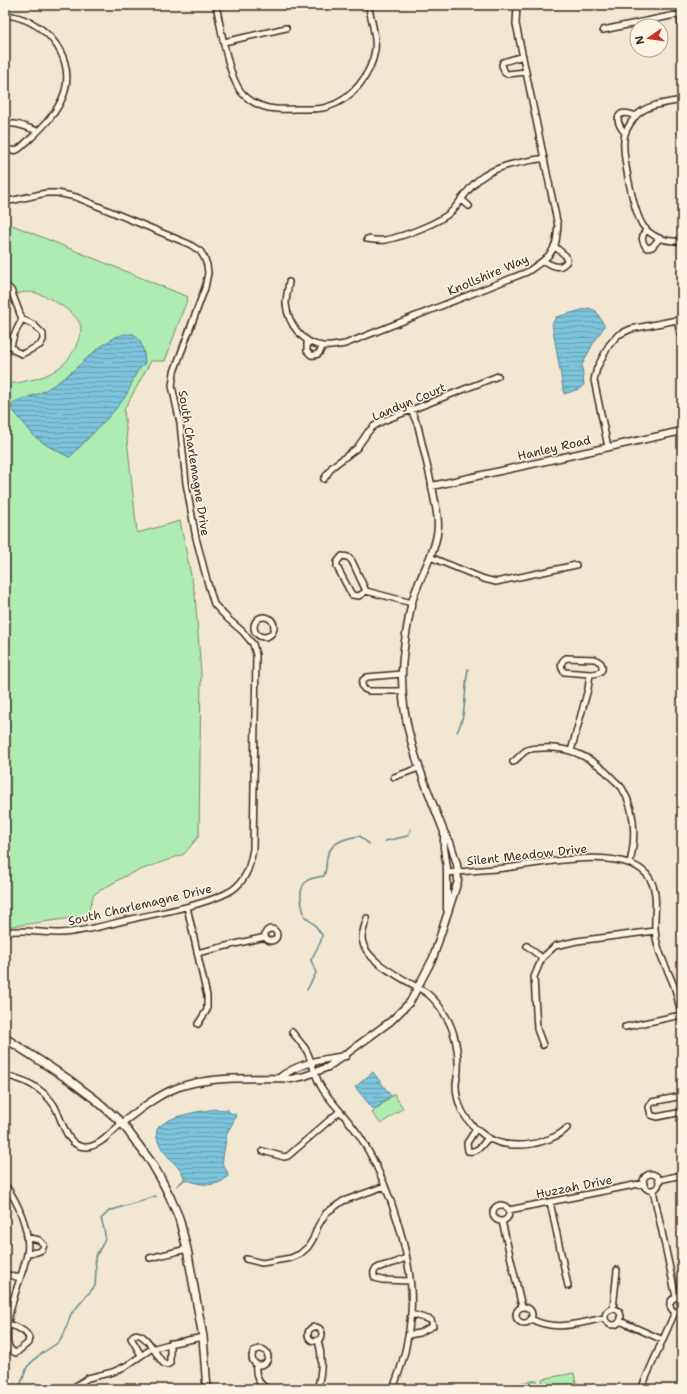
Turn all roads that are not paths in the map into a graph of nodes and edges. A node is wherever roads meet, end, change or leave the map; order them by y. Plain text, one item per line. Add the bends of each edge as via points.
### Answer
1 (216, 5) edge
2 (368, 5) edge
3 (518, 5) edge
4 (678, 5) edge
5 (680, 14) junction
6 (5, 15) edge
7 (682, 26) edge
8 (286, 28) dead end
9 (603, 30) dead end
10 (224, 42) junction
11 (523, 56) junction
12 (526, 72) junction
13 (682, 100) edge
14 (636, 116) junction
15 (5, 125) edge
16 (38, 131) junction
17 (625, 133) junction
18 (5, 148) edge
19 (544, 158) junction
20 (461, 200) junction
21 (5, 202) edge
22 (469, 206) dead end
23 (646, 229) junction
24 (367, 239) dead end
25 (659, 239) junction
26 (682, 241) edge
27 (554, 246) junction
28 (543, 261) junction
29 (289, 282) dead end
30 (5, 285) edge
31 (680, 319) edge
32 (22, 320) junction
33 (307, 341) junction
34 (682, 344) edge
35 (322, 346) junction
36 (498, 376) dead end
37 (412, 410) junction
38 (682, 431) edge
39 (608, 447) junction
40 (324, 479) dead end
41 (432, 486) junction
42 (430, 557) junction
43 (576, 565) dead end
44 (366, 591) junction
45 (412, 603) junction
46 (257, 632) dead end
47 (248, 638) junction
48 (402, 674) junction
49 (590, 674) junction
50 (402, 691) junction
51 (571, 751) junction
52 (513, 762) dead end
53 (419, 768) junction
54 (394, 777) dead end
55 (444, 832) junction
56 (630, 863) junction
57 (458, 872) junction
58 (447, 873) junction
59 (187, 907) junction
60 (447, 913) junction
61 (367, 918) dead end
62 (655, 931) junction
63 (5, 932) edge
64 (266, 937) dead end
65 (527, 946) dead end
66 (197, 953) junction
67 (542, 958) junction
68 (417, 988) junction
69 (681, 1017) edge
70 (198, 1024) dead end
71 (625, 1027) dead end
72 (292, 1032) dead end
73 (5, 1038) edge
74 (543, 1045) dead end
75 (346, 1056) junction
76 (312, 1063) junction
77 (314, 1073) junction
78 (5, 1076) edge
79 (280, 1078) junction
80 (682, 1096) edge
81 (340, 1111) junction
82 (682, 1112) edge
83 (122, 1123) junction
84 (567, 1128) dead end
85 (476, 1129) junction
86 (488, 1138) junction
87 (263, 1151) dead end
88 (682, 1175) edge
89 (659, 1180) junction
90 (644, 1183) junction
91 (5, 1185) edge
92 (385, 1186) junction
93 (652, 1190) junction
94 (550, 1202) junction
95 (509, 1210) junction
96 (502, 1221) junction
97 (26, 1237) junction
98 (187, 1249) junction
99 (27, 1253) junction
100 (150, 1258) dead end
101 (406, 1258) junction
102 (246, 1259) dead end
103 (617, 1270) dead end
104 (5, 1274) edge
105 (20, 1278) junction
106 (410, 1281) junction
107 (568, 1286) dead end
108 (676, 1297) junction
109 (682, 1299) edge
110 (522, 1307) junction
111 (613, 1309) junction
112 (682, 1311) edge
113 (675, 1312) junction
114 (411, 1314) junction
115 (605, 1318) junction
116 (531, 1319) junction
117 (620, 1321) junction
118 (8, 1324) junction
119 (409, 1335) junction
120 (203, 1337) junction
121 (318, 1340) dead end
122 (663, 1340) junction
123 (170, 1343) junction
124 (154, 1348) junction
125 (141, 1355) junction
126 (256, 1364) dead end
127 (74, 1388) dead end
128 (207, 1389) edge
129 (269, 1389) edge
130 (317, 1389) edge
131 (392, 1389) edge
132 (641, 1389) edge

1 - 10 street
2 - 10 street via 376,49 370,68 357,88 327,107 281,110 268,109 256,104 242,93 231,74
3 - 11 street, Knollshire Way via 516,24
4 - 5 street
5 - 7 street
5 - 9 street
6 - 16 street via 15,16 38,26 49,35 63,55 65,91 45,125
8 - 10 street
11 - 12 street, Knollshire Way
11 - 12 street via 507,60 502,65 507,74
12 - 19 street, Knollshire Way
13 - 14 street via 646,109
14 - 17 street
14 - 17 street via 627,112 619,116 618,123
15 - 16 street via 15,123
16 - 18 street via 20,148
17 - 23 street via 624,149 636,211
19 - 20 street via 497,168 484,175
19 - 27 street, Knollshire Way via 558,226
20 - 22 street
20 - 24 street via 452,212 439,220 396,238
21 - 47 street, South Charlemagne Drive via 51,193 76,197 189,244 204,257 208,273 205,288 174,372 172,386 180,423 190,508 214,604
23 - 25 street
23 - 25 street via 642,240 647,248 652,247
25 - 26 street
27 - 28 street, Knollshire Way
27 - 28 street via 566,256 564,266 554,266
28 - 35 street, Knollshire Way via 527,272 345,344
29 - 33 street, Knollshire Way via 286,304 290,318 296,330
30 - 32 street via 11,290
31 - 34 street
31 - 39 street via 631,329 618,335 609,345 594,380
32 - 32 street via 11,346 22,354 40,345 43,340 43,334 34,325
33 - 35 street, Knollshire Way
33 - 35 street, Knollshire Way via 307,350 311,355 319,353
36 - 37 street, Landyn Court
37 - 40 street, Landyn Court via 374,426 357,448 332,467
37 - 41 street
38 - 39 street, Hanley Road
39 - 41 street, Hanley Road
41 - 42 street via 438,526
42 - 43 street via 484,580 496,582
42 - 45 street
44 - 44 street via 359,596 352,595 337,567 337,562 342,556 352,561
44 - 45 street
45 - 48 street via 404,643
46 - 47 street
47 - 59 street, South Charlemagne Drive via 256,655 253,849 250,867 236,887 224,895
48 - 50 street
48 - 50 street via 367,676 362,685 370,691
49 - 49 street via 602,670 603,666 598,660 566,658 561,663 564,672
49 - 51 street
50 - 53 street via 409,735
51 - 52 street via 535,748 526,751
51 - 56 street via 606,770 622,788 633,818
53 - 54 street
53 - 55 street
55 - 57 street via 450,842
55 - 58 street
56 - 57 street, Silent Meadow Drive via 592,858 562,859
56 - 62 street, Silent Meadow Drive via 649,877 653,885
57 - 58 street, Silent Meadow Drive
57 - 60 street via 458,880
58 - 60 street
59 - 63 street, South Charlemagne Drive via 72,931
59 - 66 street
60 - 68 street via 433,958
61 - 68 street via 362,938 369,954
62 - 67 street via 554,946
62 - 69 street, Silent Meadow Drive via 660,956 675,988
64 - 66 street
65 - 67 street
66 - 70 street via 207,996 206,1010
67 - 74 street via 534,977 537,1029
68 - 75 street via 410,1002 391,1021
68 - 85 street via 428,994 450,1023 456,1043 457,1096 460,1108
69 - 71 street
72 - 76 street
73 - 83 main road via 68,1079
75 - 76 street
75 - 77 street via 328,1068
76 - 77 street
76 - 79 street via 287,1071
77 - 79 street via 291,1079
77 - 81 street via 321,1087
78 - 83 street via 30,1083 47,1096 70,1138 77,1144 86,1147 97,1144
79 - 83 street via 223,1079 179,1088 147,1103
80 - 82 street via 652,1102 649,1107 651,1115 657,1117
81 - 87 street via 288,1156
81 - 92 street via 364,1142
83 - 98 main road via 151,1162 167,1191 179,1218
84 - 86 street via 548,1139 521,1145 508,1145
85 - 86 street
85 - 86 street via 467,1143 468,1151 480,1148
88 - 89 street, Huzzah Drive
89 - 90 street, Huzzah Drive via 650,1174 644,1179
89 - 93 street via 658,1186
90 - 93 street via 646,1188
90 - 94 street, Huzzah Drive
91 - 97 street via 21,1212
92 - 101 street
92 - 102 street via 344,1202 326,1213 308,1247 300,1254 262,1263
93 - 108 street
94 - 95 street, Huzzah Drive
94 - 107 street
95 - 96 street via 508,1217
95 - 96 street via 502,1205 494,1209 495,1217
96 - 110 street
97 - 99 street
97 - 99 street via 39,1240 44,1245 42,1250
98 - 100 street
98 - 120 main road
99 - 105 street
101 - 106 street
101 - 106 street via 377,1268 373,1275 382,1280
103 - 111 street
104 - 105 street
105 - 118 street
106 - 114 street
108 - 109 street
108 - 113 street via 670,1301 669,1306
110 - 116 street via 531,1310
110 - 116 street via 517,1311 517,1318 523,1322
111 - 115 street via 607,1312
111 - 117 street via 620,1314
112 - 113 street
113 - 122 street
114 - 119 street
114 - 119 street via 431,1320 433,1326
115 - 116 street via 560,1326 545,1325
115 - 117 street via 610,1325
117 - 122 street
118 - 118 street via 9,1347 16,1353 28,1343 29,1338 27,1334
119 - 131 street via 404,1359
120 - 123 street
120 - 128 main road
121 - 130 street via 322,1363
122 - 132 street
123 - 124 street
123 - 124 street via 170,1363 167,1365 162,1362
124 - 125 street
124 - 125 street via 140,1335 135,1334 131,1338 132,1342
125 - 127 street via 126,1366 88,1378
126 - 129 street via 258,1379

